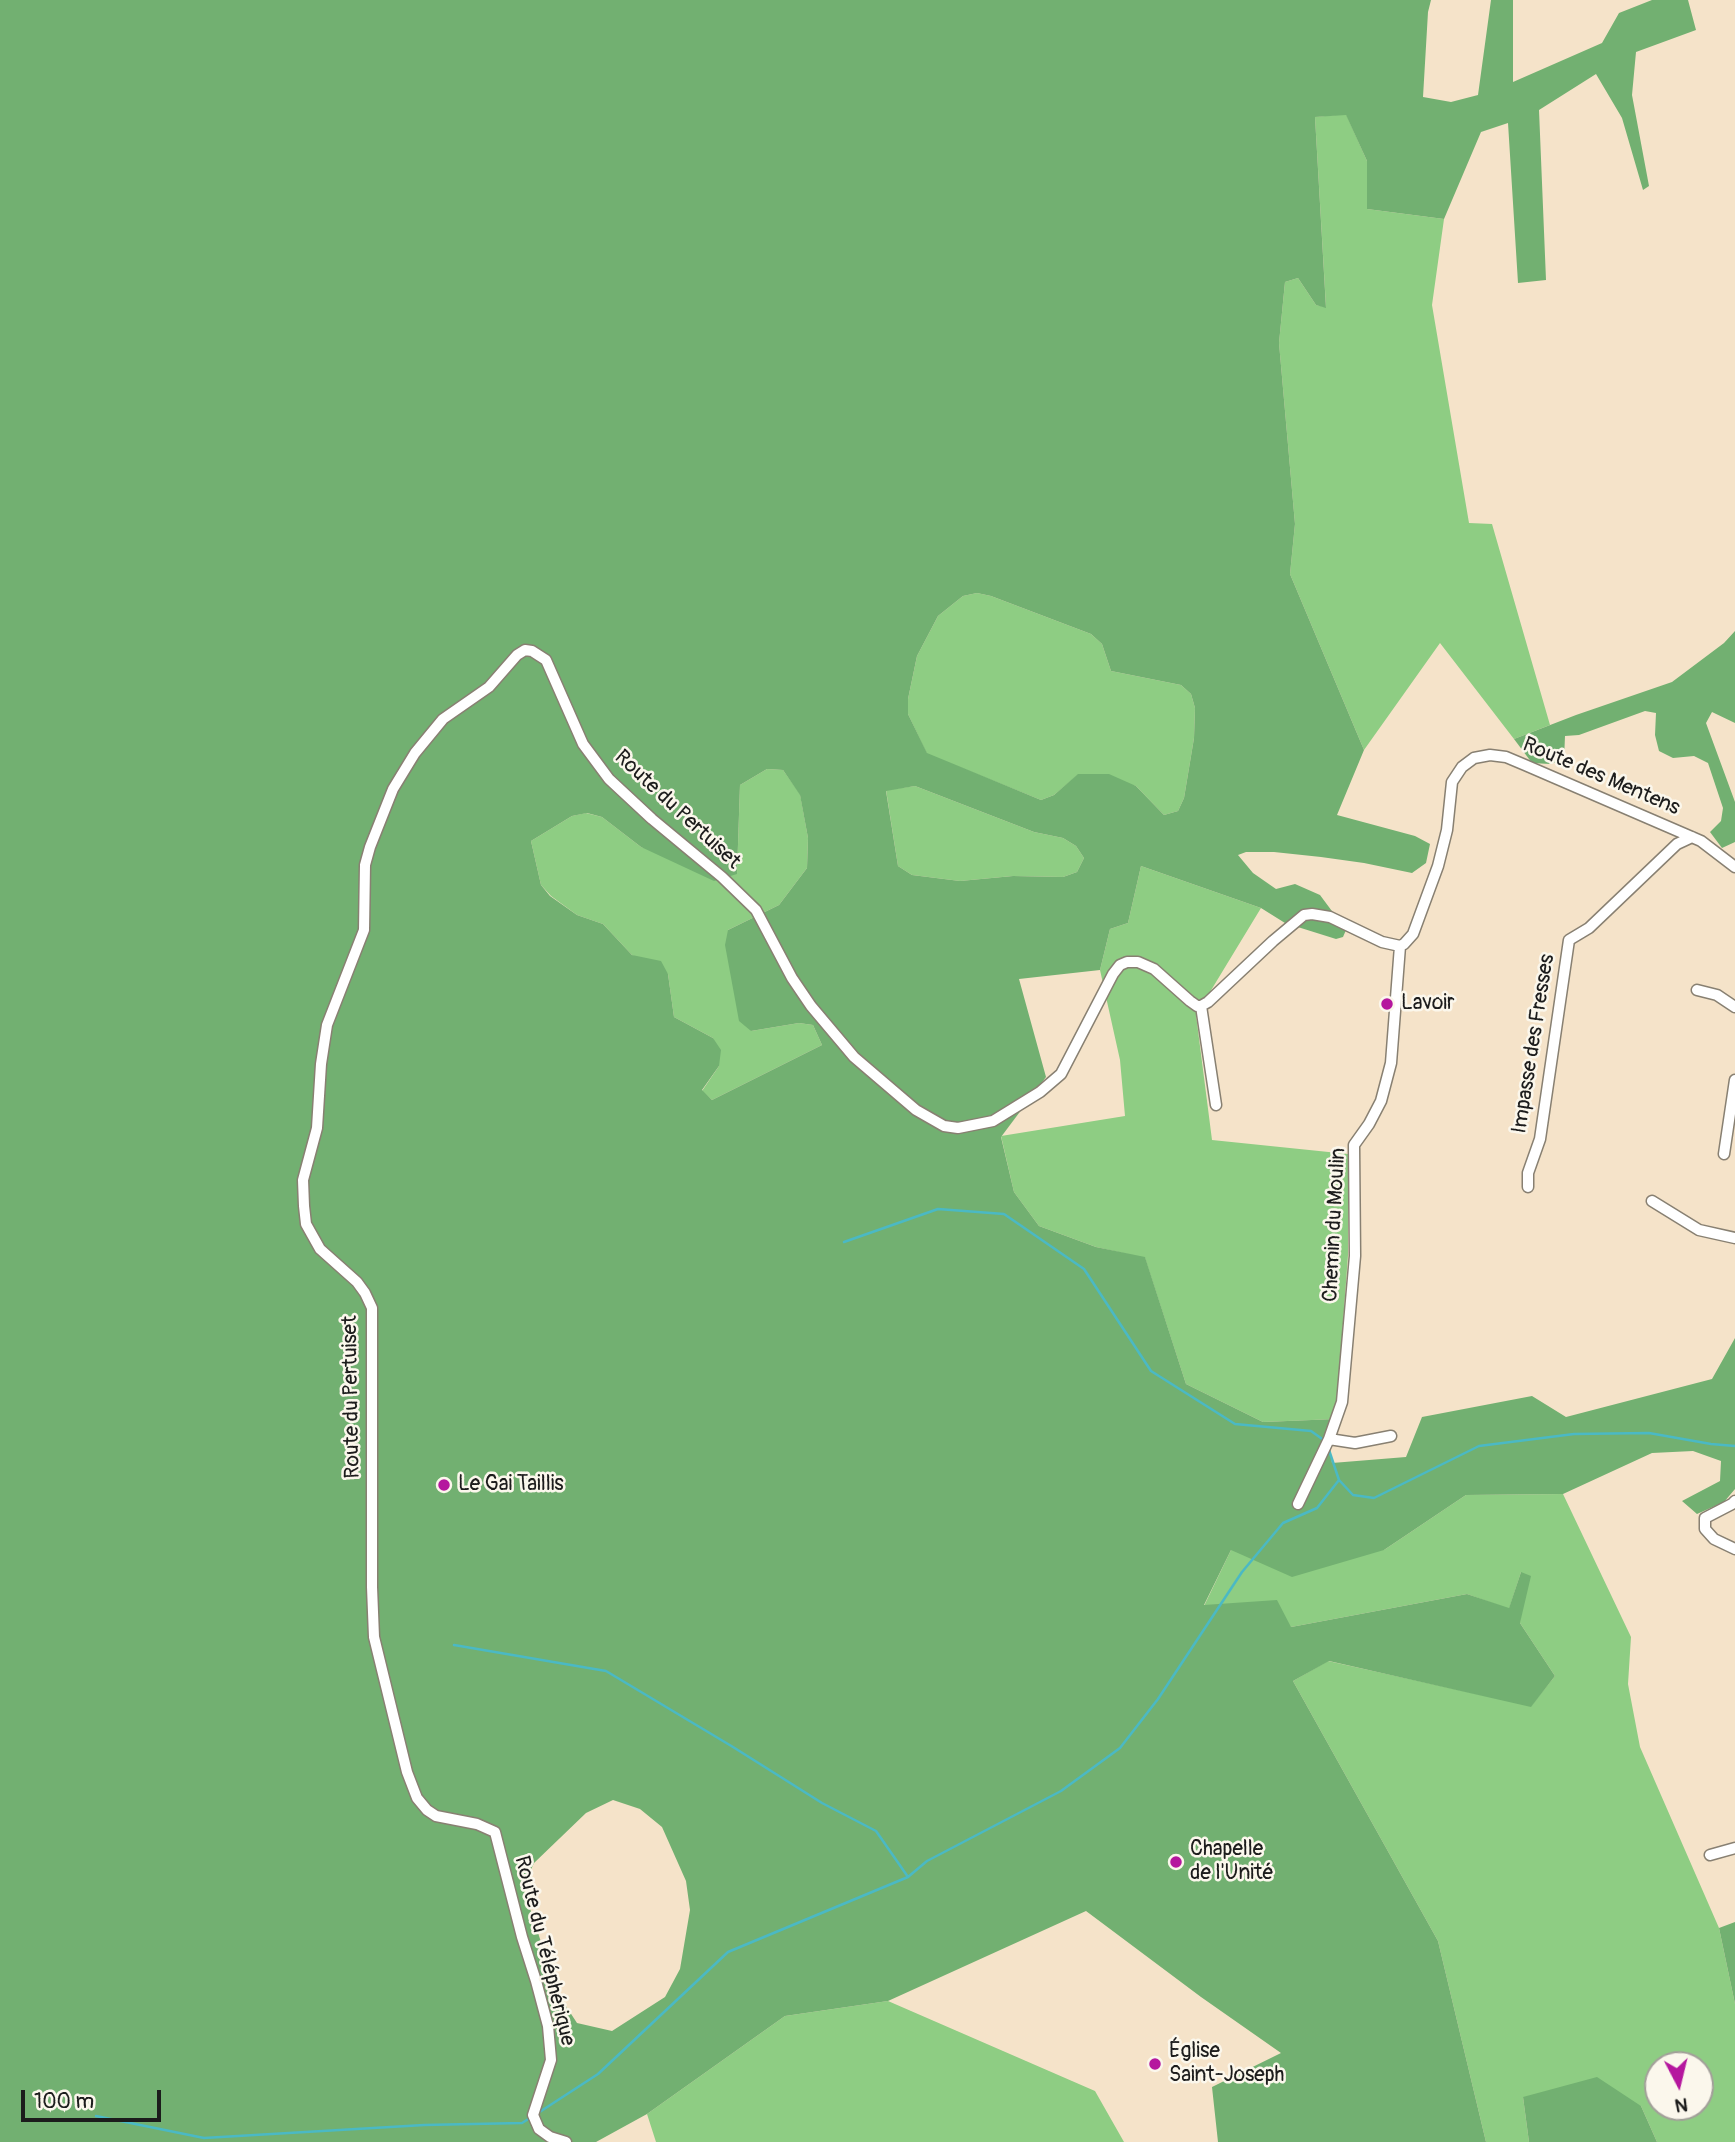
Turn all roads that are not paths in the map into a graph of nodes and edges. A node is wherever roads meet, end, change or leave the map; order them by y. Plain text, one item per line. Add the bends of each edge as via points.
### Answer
1 (1692, 837) junction
2 (1735, 867) edge
3 (1404, 944) junction
4 (1697, 990) dead end
5 (1201, 1006) junction
6 (1735, 1007) edge
7 (1735, 1080) edge
8 (1216, 1105) dead end
9 (1724, 1154) dead end
10 (1528, 1187) dead end
11 (1652, 1201) dead end
12 (1735, 1238) edge
13 (1391, 1436) dead end
14 (1328, 1442) junction
15 (1735, 1501) edge
16 (1298, 1504) dead end
17 (1735, 1549) edge
18 (495, 1832) joint
19 (1735, 1848) edge
20 (1710, 1854) dead end
21 (566, 2142) edge

1 - 2 street, Route des Mentens
1 - 3 street, Route des Mentens via 1506,757 1474,758 1452,782 1438,866 1416,928
1 - 10 street, Impasse des Fresses via 1677,844 1589,928 1569,940 1540,1139
3 - 5 street via 1382,942 1330,917 1304,915
3 - 14 street, Chemin du Moulin via 1391,1063 1381,1101 1354,1145 1355,1256 1342,1402
4 - 6 street via 1717,995
5 - 8 street
5 - 18 street, Route du Pertuiset via 1154,969 1138,962 1120,965 1061,1074 1040,1093 993,1121 944,1126 916,1110 854,1057 792,978 756,910 609,779 583,744 545,660 525,650 489,687 443,719 393,789 370,847 365,865 364,930 327,1025 317,1128 303,1180 304,1206 306,1224 320,1249 357,1282 372,1308 374,1637 411,1788 436,1816
7 - 9 street
11 - 12 street via 1699,1230
13 - 14 street via 1355,1443
14 - 16 street, Chemin du Moulin
15 - 17 street via 1705,1518 1705,1529 1714,1539
18 - 21 street, Route du Téléphérique via 548,2026 551,2060 533,2115 539,2129
19 - 20 street

